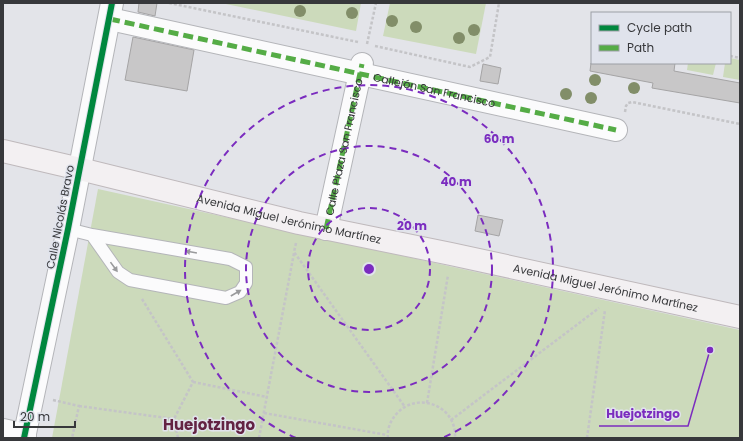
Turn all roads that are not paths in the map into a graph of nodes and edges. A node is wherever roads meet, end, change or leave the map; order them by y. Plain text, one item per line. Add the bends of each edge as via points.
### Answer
1 (111, 11) edge
2 (363, 58) junction
3 (616, 130) road end
4 (3, 151) edge
5 (80, 169) junction
6 (68, 229) junction
7 (326, 229) junction
8 (92, 235) junction
9 (740, 317) edge
10 (3, 430) edge
11 (24, 436) edge

1 - 2 street, Callejón San Francisco
1 - 5 street, Calle Nicolás Bravo
2 - 3 street, Callejón San Francisco
2 - 7 street, Calle Plaza San Francisco
4 - 5 main road, Avenida Miguel Jerónimo Martínez
5 - 6 street, Calle Nicolás Bravo
5 - 7 main road, Avenida Miguel Jerónimo Martínez
6 - 8 lane
6 - 11 street, Calle Nicolás Bravo
7 - 9 main road, Avenida Miguel Jerónimo Martínez via 451,254 607,296
8 -> 8 lane via 118,272 130,280 226,298 240,292 246,283 246,267 230,259
10 - 11 street

